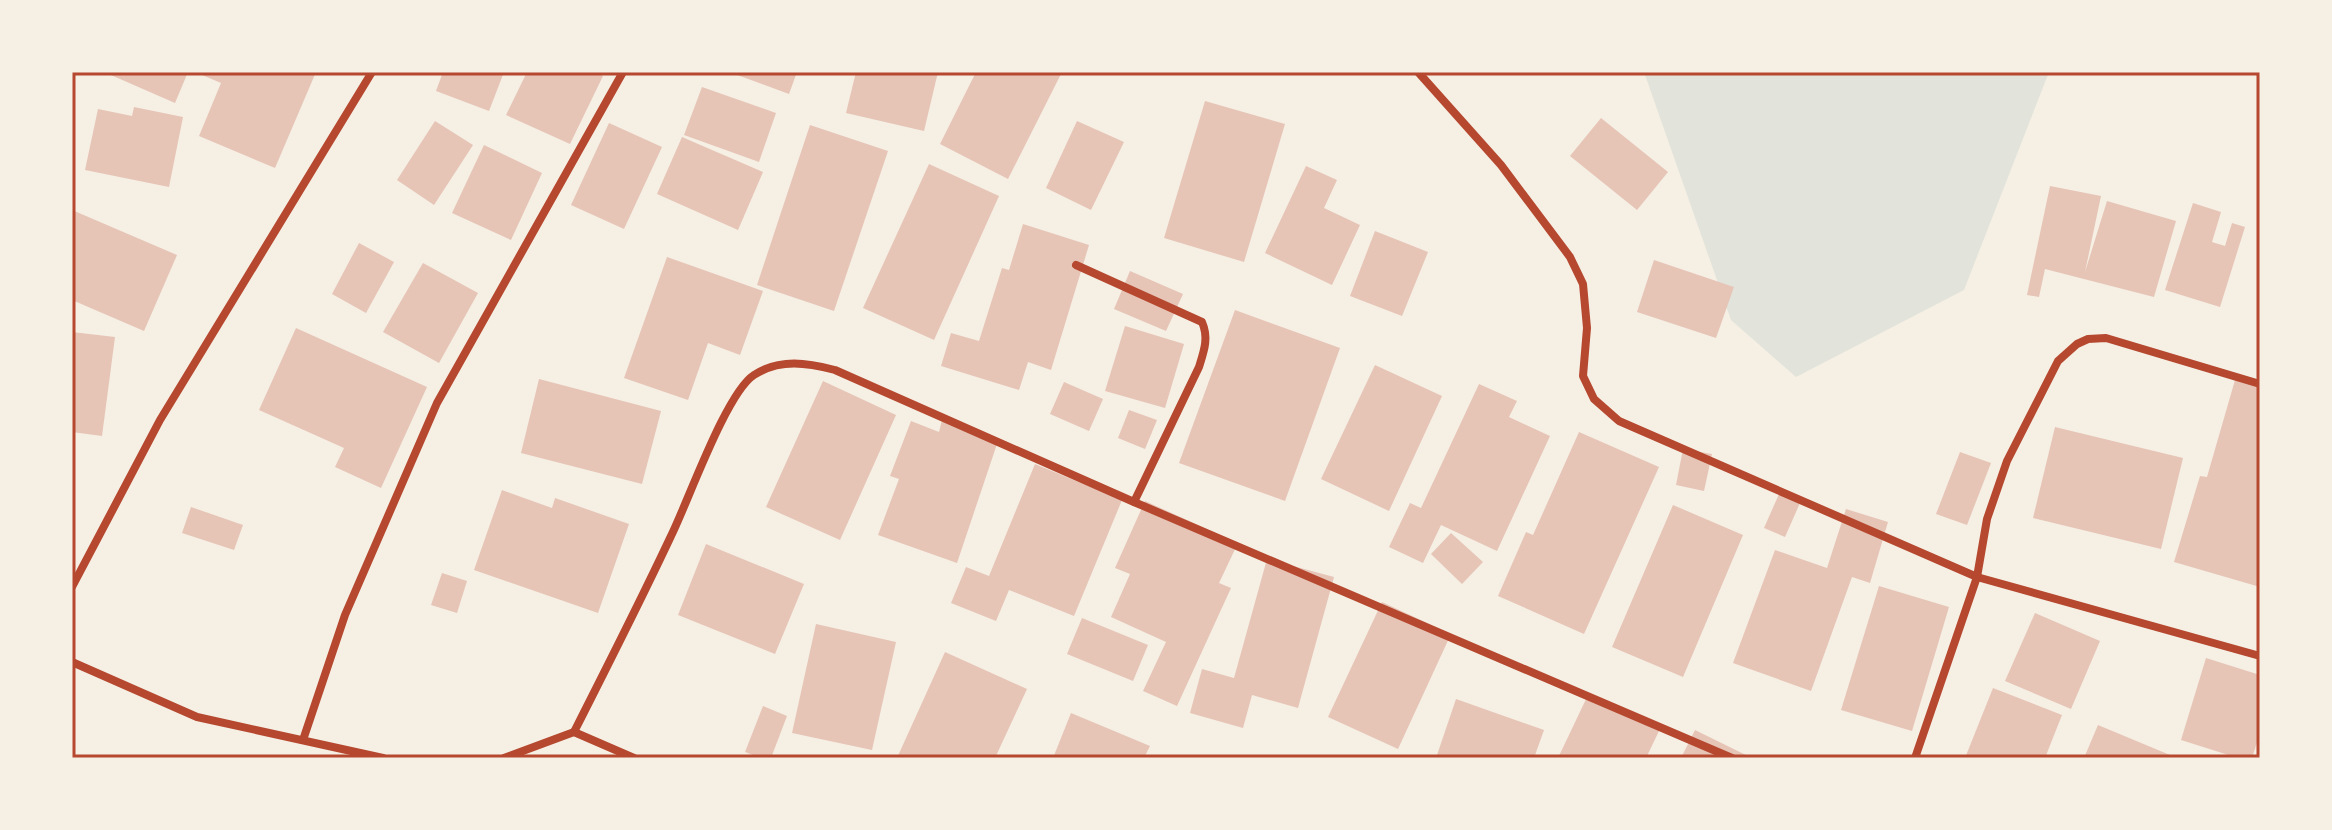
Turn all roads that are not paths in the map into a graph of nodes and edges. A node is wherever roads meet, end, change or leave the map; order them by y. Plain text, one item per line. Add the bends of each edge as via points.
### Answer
1 (372, 72) edge
2 (623, 72) edge
3 (1418, 72) edge
4 (1076, 265) dead end
5 (2260, 384) edge
6 (1134, 502) junction
7 (1977, 577) junction
8 (72, 587) edge
9 (2260, 656) edge
10 (72, 662) edge
11 (574, 732) junction
12 (303, 740) junction
13 (383, 758) edge
14 (504, 758) edge
15 (634, 758) edge
16 (1732, 758) edge
17 (1915, 758) edge

1 - 8 street via 160,420
2 - 12 street via 437,403 345,615
3 - 7 street via 1501,165 1570,257 1583,284 1583,376 1594,399 1619,421
4 - 6 street via 1202,322 1206,331 1199,367
5 - 7 street via 2106,338 2077,344 2058,361 2007,461 1987,519
6 - 11 street via 835,370 804,362 776,366 753,376 734,396
6 - 16 street
7 - 9 street
7 - 17 street
10 - 12 street via 197,717
11 - 14 street
11 - 15 street
12 - 13 street

